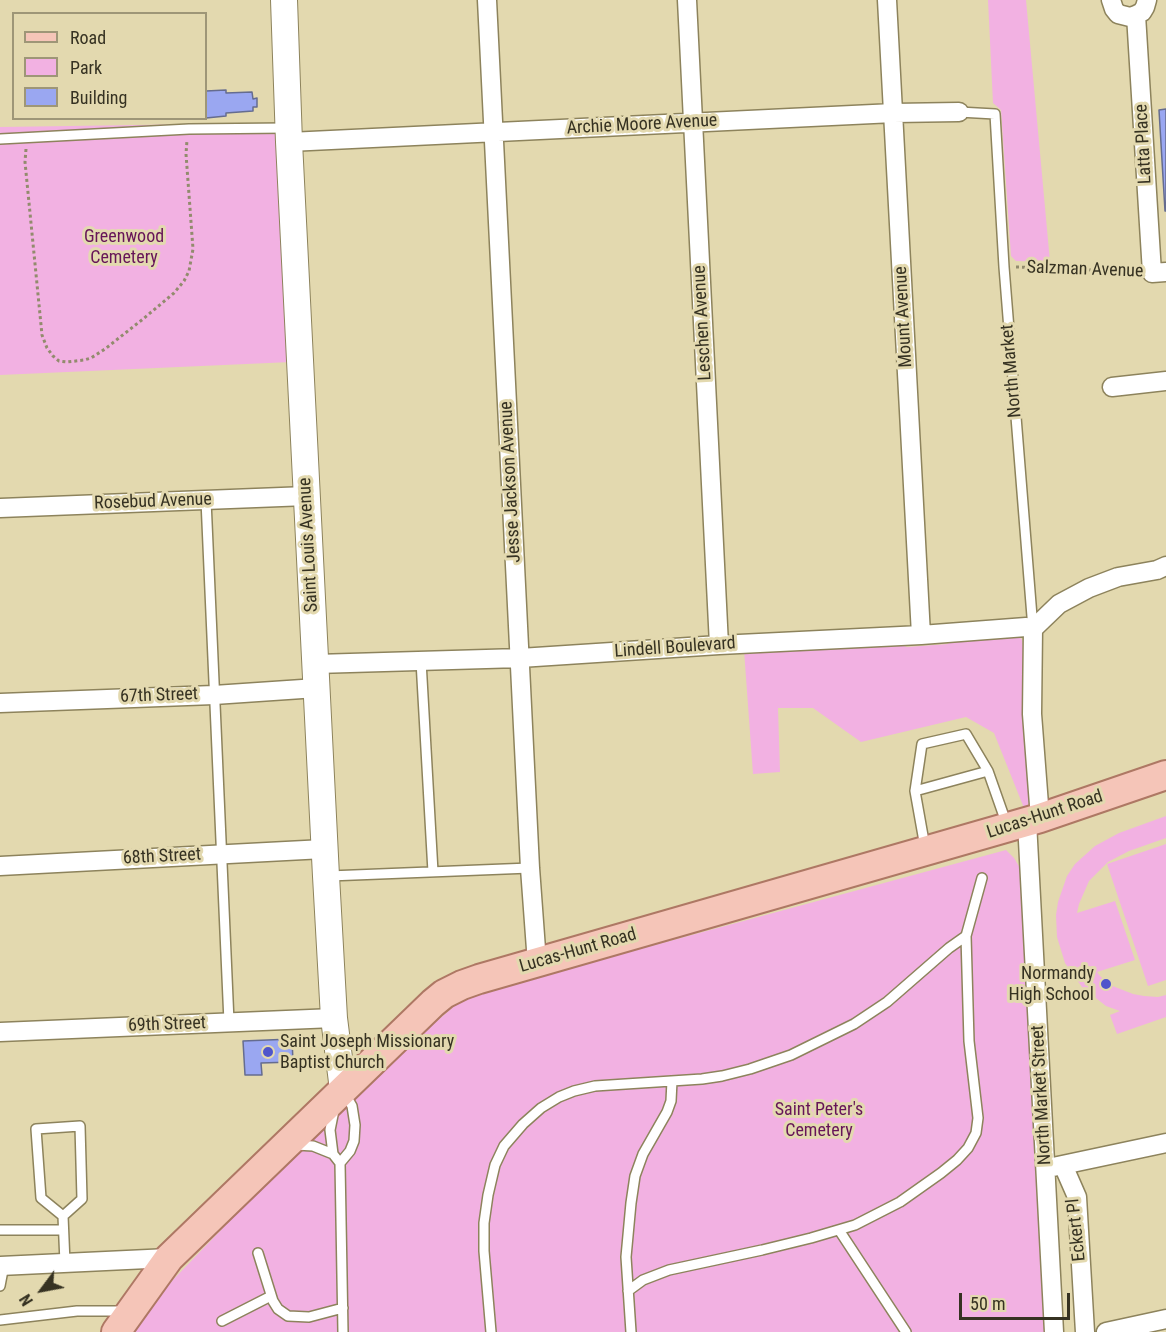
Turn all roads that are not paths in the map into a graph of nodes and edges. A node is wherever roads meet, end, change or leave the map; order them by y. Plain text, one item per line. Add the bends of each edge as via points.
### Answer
1 (284, 0) edge
2 (487, 0) edge
3 (687, 0) edge
4 (887, 0) edge
5 (1111, 0) edge
6 (1147, 0) edge
7 (1136, 15) junction
8 (958, 112) joint
9 (894, 113) junction
10 (995, 114) joint
11 (693, 122) junction
12 (494, 133) junction
13 (289, 135) junction
14 (0, 139) edge
15 (1159, 272) edge
16 (1166, 381) edge
17 (1112, 387) dead end
18 (307, 496) junction
19 (206, 500) junction
20 (0, 508) edge
21 (1166, 566) edge
22 (1033, 629) junction
23 (921, 635) junction
24 (719, 645) junction
25 (520, 658) junction
26 (421, 660) junction
27 (316, 676) junction
28 (214, 695) junction
29 (0, 703) edge
30 (988, 771) junction
31 (1166, 775) edge
32 (915, 791) junction
33 (1025, 822) junction
34 (324, 849) junction
35 (926, 851) junction
36 (223, 854) junction
37 (0, 866) edge
38 (530, 868) junction
39 (433, 872) junction
40 (326, 876) junction
41 (982, 878) dead end
42 (966, 936) junction
43 (537, 963) junction
44 (334, 1018) junction
45 (229, 1022) junction
46 (0, 1032) edge
47 (672, 1081) junction
48 (343, 1090) junction
49 (1166, 1143) edge
50 (282, 1148) junction
51 (333, 1154) junction
52 (340, 1163) junction
53 (1055, 1167) junction
54 (63, 1216) junction
55 (0, 1230) edge
56 (63, 1230) junction
57 (839, 1230) junction
58 (258, 1252) dead end
59 (169, 1258) junction
60 (65, 1263) junction
61 (2, 1265) edge
62 (0, 1286) edge
63 (628, 1291) junction
64 (271, 1296) junction
65 (343, 1311) junction
66 (1166, 1319) edge
67 (0, 1320) edge
68 (222, 1321) dead end
69 (123, 1322) edge
70 (343, 1332) edge
71 (351, 1332) edge
72 (491, 1332) edge
73 (631, 1332) edge
74 (906, 1332) edge
75 (1054, 1332) edge
76 (1085, 1332) edge
77 (1106, 1332) edge

1 - 13 street, Saint Louis Avenue
2 - 12 street, Jesse Jackson Avenue
3 - 11 street, Leschen Avenue
4 - 9 street, Mount Avenue
5 - 7 street via 1118,14
6 - 7 street
7 - 15 street, Latta Place
8 - 9 street, Archie Moore Avenue
8 - 10 lane, Archie Moore Avenue
9 - 11 street, Archie Moore Avenue
9 - 23 street, Mount Avenue
10 - 22 lane, North Market
11 - 12 street, Archie Moore Avenue
11 - 24 street, Leschen Avenue
12 - 13 street, Archie Moore Avenue
12 - 25 street, Jesse Jackson Avenue
13 - 14 lane via 189,129
13 - 18 street, Saint Louis Avenue
16 - 17 street
18 - 19 street, Rosebud Avenue
18 - 27 street, Saint Louis Avenue
19 - 20 street, Rosebud Avenue
19 - 28 lane
21 - 22 street via 1089,588 1059,604
22 - 23 street, Lindell Boulevard
22 - 33 street, North Market Street
23 - 24 street, Lindell Boulevard
24 - 25 street, Lindell Boulevard
25 - 26 street, Lindell Boulevard
25 - 38 street, Jesse Jackson Avenue
26 - 27 street, Lindell Boulevard
26 - 39 lane
27 - 28 street, 67th Street
27 - 34 street, Saint Louis Avenue
28 - 29 street, 67th Street
28 - 36 lane
30 - 32 lane
30 - 32 lane via 966,734 922,744
30 - 33 lane
31 - 33 main road, Lucas-Hunt Road
32 - 35 lane
33 - 35 main road, Lucas-Hunt Road
33 - 53 street, North Market Street
34 - 36 street, 68th Street
34 - 40 street, Saint Louis Avenue
35 - 43 main road, Lucas-Hunt Road
36 - 37 street, 68th Street
36 - 45 lane
38 - 39 lane
38 - 43 street, Jesse Jackson Avenue
39 - 40 lane
40 - 44 street, Saint Louis Avenue
41 - 42 lane
42 - 47 lane via 887,1002 819,1042 741,1071
42 - 57 lane via 976,1133 968,1148 941,1173 900,1202
43 - 48 main road, Lucas-Hunt Road via 444,994
44 - 45 street, 69th Street
44 - 48 street, Saint Louis Avenue
45 - 46 street, 69th Street
47 - 63 lane via 667,1112 635,1176 626,1257
47 - 72 lane via 574,1091 542,1108 504,1146 495,1165 484,1223
48 - 50 main road, Lucas-Hunt Road
48 - 51 lane via 330,1130
48 - 52 lane via 352,1106 355,1125 354,1141
49 - 53 street
50 - 51 lane via 298,1144
50 - 59 main road, Lucas-Hunt Road
51 - 52 lane
52 - 65 lane
53 - 75 street, North Market Street
53 - 76 street, Eckert Pl via 1077,1197
54 - 54 lane via 82,1199 80,1126 36,1129 41,1198
54 - 56 lane
55 - 56 lane
56 - 60 lane
57 - 63 lane via 669,1270
57 - 74 lane
58 - 64 lane
59 - 60 street
59 - 69 main road, Lucas-Hunt Road
60 - 61 street
61 - 62 lane
63 - 73 lane
64 - 65 lane via 278,1309 288,1316
64 - 68 lane
65 - 70 lane
65 - 71 lane
66 - 77 street
67 - 69 lane via 78,1311

